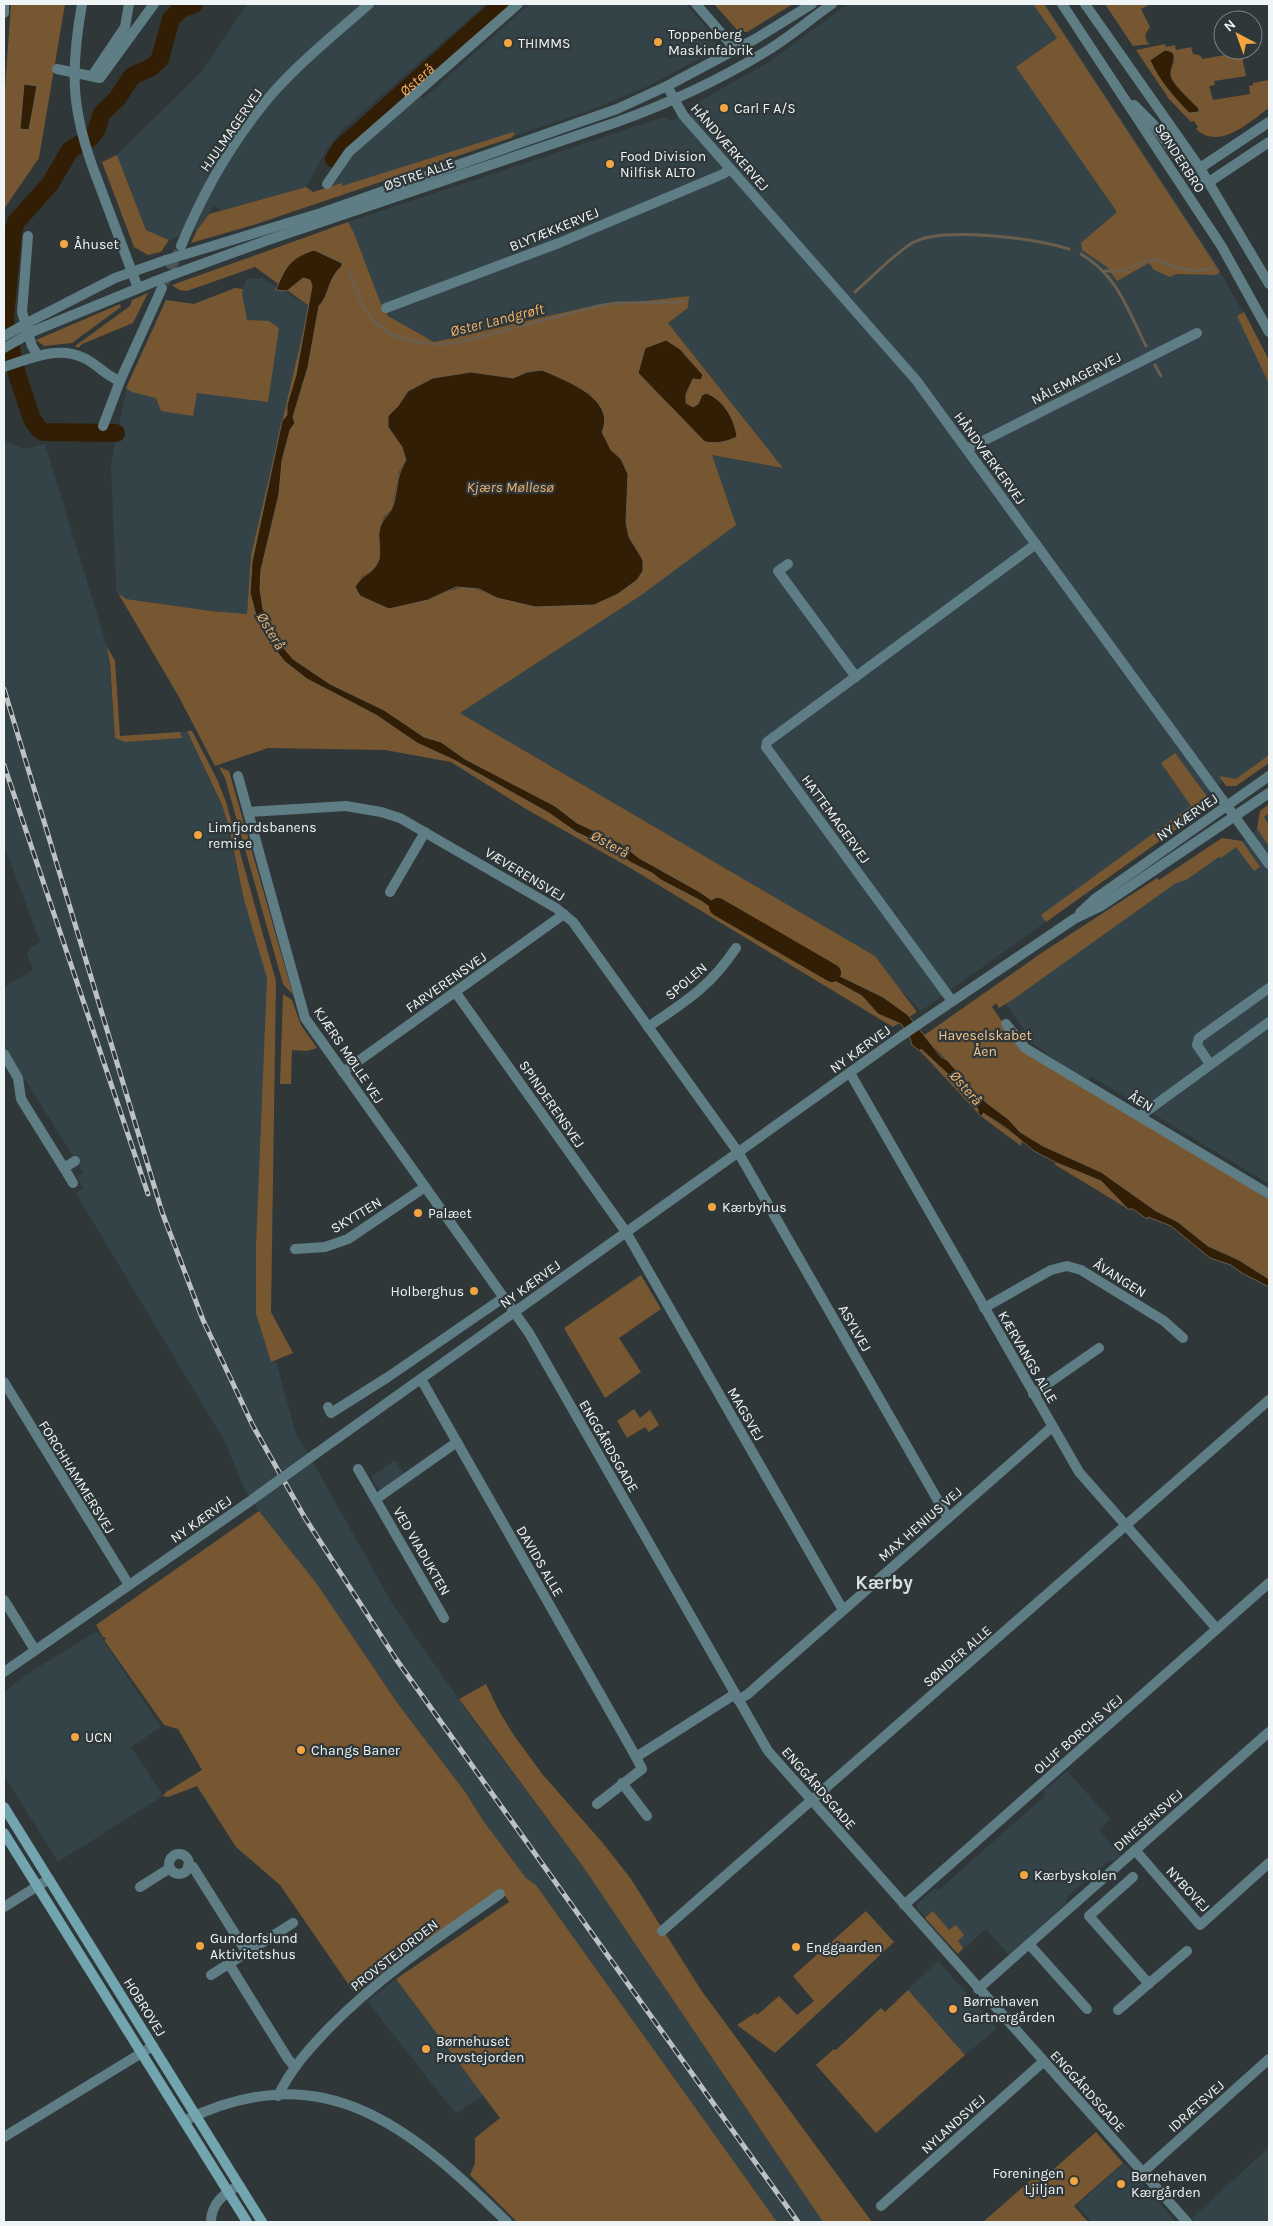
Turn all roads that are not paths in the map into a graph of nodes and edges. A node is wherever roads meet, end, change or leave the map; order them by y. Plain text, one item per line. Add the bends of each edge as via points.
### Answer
1 (4, 4) edge
2 (82, 4) edge
3 (129, 4) edge
4 (154, 4) edge
5 (370, 4) edge
6 (518, 4) edge
7 (696, 4) edge
8 (812, 4) edge
9 (832, 4) edge
10 (1062, 4) edge
11 (1085, 4) edge
12 (4, 13) edge
13 (734, 51) junction
14 (57, 69) dead end
15 (92, 76) junction
16 (667, 86) junction
17 (1119, 90) junction
18 (674, 100) junction
19 (1269, 122) edge
20 (1269, 142) edge
21 (1200, 168) junction
22 (730, 169) junction
23 (1192, 177) junction
24 (1209, 182) junction
25 (327, 184) dead end
26 (1191, 199) junction
27 (28, 236) dead end
28 (183, 250) junction
29 (132, 271) junction
30 (1269, 284) edge
31 (159, 285) junction
32 (138, 288) junction
33 (386, 308) dead end
34 (32, 326) junction
35 (1269, 332) edge
36 (1197, 333) dead end
37 (4, 336) edge
38 (4, 348) edge
39 (38, 356) junction
40 (10, 365) edge
41 (120, 381) junction
42 (103, 426) dead end
43 (967, 449) junction
44 (1036, 544) junction
45 (788, 564) dead end
46 (856, 677) junction
47 (238, 776) dead end
48 (1269, 776) edge
49 (1269, 793) edge
50 (1227, 806) junction
51 (248, 812) junction
52 (1235, 817) junction
53 (426, 832) junction
54 (1269, 864) edge
55 (390, 892) dead end
56 (564, 914) junction
57 (1074, 919) junction
58 (736, 948) dead end
59 (1269, 988) edge
60 (456, 993) junction
61 (952, 1001) junction
62 (1269, 1022) edge
63 (1006, 1024) dead end
64 (648, 1027) junction
65 (4, 1054) edge
66 (1210, 1064) junction
67 (343, 1072) junction
68 (850, 1072) junction
69 (1140, 1116) junction
70 (738, 1152) junction
71 (75, 1161) dead end
72 (64, 1168) junction
73 (73, 1183) dead end
74 (425, 1187) junction
75 (1269, 1194) edge
76 (626, 1232) junction
77 (295, 1249) dead end
78 (503, 1298) junction
79 (984, 1308) junction
80 (514, 1313) junction
81 (1183, 1338) dead end
82 (1099, 1348) dead end
83 (421, 1379) junction
84 (4, 1382) edge
85 (1033, 1394) junction
86 (1269, 1400) edge
87 (328, 1407) dead end
88 (1052, 1427) junction
89 (457, 1442) junction
90 (358, 1469) dead end
91 (376, 1499) junction
92 (948, 1518) junction
93 (1126, 1526) junction
94 (1269, 1583) edge
95 (129, 1586) junction
96 (4, 1600) edge
97 (843, 1610) junction
98 (444, 1618) dead end
99 (1217, 1629) junction
100 (35, 1650) junction
101 (4, 1672) edge
102 (736, 1697) junction
103 (1269, 1732) edge
104 (636, 1757) junction
105 (622, 1783) junction
106 (812, 1801) junction
107 (597, 1804) dead end
108 (4, 1807) edge
109 (647, 1816) dead end
110 (4, 1833) edge
111 (1135, 1850) junction
112 (1269, 1863) edge
113 (188, 1866) junction
114 (170, 1868) junction
115 (1133, 1877) dead end
116 (49, 1880) junction
117 (38, 1886) junction
118 (140, 1887) dead end
119 (500, 1894) dead end
120 (1076, 1902) junction
121 (904, 1905) junction
122 (4, 1907) edge
123 (1089, 1916) junction
124 (293, 1923) dead end
125 (662, 1931) dead end
126 (1029, 1944) junction
127 (1187, 1951) dead end
128 (247, 1953) junction
129 (229, 1964) junction
130 (211, 1976) dead end
131 (1149, 1984) junction
132 (978, 1989) junction
133 (1087, 2009) dead end
134 (1118, 2010) dead end
135 (153, 2046) junction
136 (142, 2053) junction
137 (1269, 2059) edge
138 (1043, 2062) junction
139 (295, 2067) junction
140 (278, 2096) junction
141 (196, 2116) junction
142 (184, 2121) junction
143 (4, 2137) edge
144 (1142, 2173) junction
145 (239, 2184) junction
146 (228, 2192) junction
147 (881, 2206) dead end
148 (211, 2222) edge
149 (247, 2222) edge
150 (262, 2222) edge
151 (507, 2222) edge
152 (1187, 2222) edge

1 - 12 street
2 - 29 street, bridge via 74,60 75,101 82,137
3 - 15 street via 125,28
4 - 15 street via 103,76
5 - 28 street, HJULMAGERVEJ via 296,69 253,118 202,198
6 - 25 street via 349,152
7 - 13 street
8 - 13 street, ØSTRE ALLE
9 - 18 street, ØSTRE ALLE via 750,61
10 - 17 street, SØNDERBRO
11 - 21 street, SØNDERBRO
13 - 16 street, ØSTRE ALLE
14 - 15 street
16 - 18 street, HÅNDVÆRKERVEJ
16 - 28 street, ØSTRE ALLE via 582,123 321,212
17 - 23 street via 1153,124
17 - 26 street, SØNDERBRO
18 - 22 street, HÅNDVÆRKERVEJ via 683,116
18 - 31 street, ØSTRE ALLE, bridge via 268,240 177,273
19 - 21 street
20 - 24 street
21 - 23 street
21 - 24 street, SØNDERBRO
22 - 33 street, BLYTÆKKERVEJ via 559,243
22 - 43 street, HÅNDVÆRKERVEJ via 908,369
23 - 24 street
23 - 26 street
24 - 30 street, SØNDERBRO
26 - 35 street, SØNDERBRO
27 - 39 street via 22,312
28 - 29 street, ØSTRE ALLE, bridge via 166,260
29 - 32 street
29 - 34 street, ØSTRE ALLE
31 - 32 street, ØSTRE ALLE
31 - 41 street
32 - 34 street, ØSTRE ALLE
34 - 37 street, ØSTRE ALLE
34 - 38 street, ØSTRE ALLE, bridge
36 - 43 street, NÅLEMAGERVEJ
39 - 40 street
39 - 41 street via 51,352 77,355
41 - 42 street
43 - 44 street, HÅNDVÆRKERVEJ
44 - 46 street, HATTEMAGERVEJ
44 - 50 street, HÅNDVÆRKERVEJ
45 - 46 street via 778,571
46 - 61 street, HATTEMAGERVEJ via 767,742 766,747
47 - 51 street, KJÆRS MØLLE VEJ
48 - 50 street, NY KÆRVEJ
49 - 52 street, NY KÆRVEJ
50 - 52 street, HÅNDVÆRKERVEJ
50 - 57 street, NY KÆRVEJ via 1096,898
51 - 53 street, VÆVERENSVEJ via 346,806 400,818
51 - 67 street, KJÆRS MØLLE VEJ via 302,1011
52 - 54 street, HÅNDVÆRKERVEJ
52 - 57 street, NY KÆRVEJ via 1101,906
53 - 55 street
53 - 56 street, VÆVERENSVEJ
56 - 60 street, FARVERENSVEJ
56 - 64 street, VÆVERENSVEJ
57 - 61 street, NY KÆRVEJ
58 - 64 street, SPOLEN via 704,988
59 - 66 street via 1199,1038 1197,1046
60 - 67 street, FARVERENSVEJ
60 - 76 street, SPINDERENSVEJ
61 - 68 street, NY KÆRVEJ
62 - 66 street
63 - 69 street, ÅEN via 1025,1048
64 - 70 street, VÆVERENSVEJ
65 - 72 street via 18,1078 21,1099
66 - 69 street
67 - 74 street, KJÆRS MØLLE VEJ
68 - 70 street, NY KÆRVEJ
68 - 79 street, KÆRVANGS ALLE
69 - 75 street, ÅEN
70 - 76 street, NY KÆRVEJ
70 - 92 street, ASYLVEJ
71 - 72 street
72 - 73 street
74 - 77 street, SKYTTEN via 348,1239 326,1247
74 - 78 street, KJÆRS MØLLE VEJ
76 - 80 street, NY KÆRVEJ
76 - 97 street, MAGSVEJ
78 - 80 street, KJÆRS MØLLE VEJ
78 - 87 street, NY KÆRVEJ via 331,1413
79 - 81 street, ÅVANGEN via 1051,1270 1067,1266 1081,1270 1164,1320
79 - 85 street, KÆRVANGS ALLE
80 - 83 street, NY KÆRVEJ
80 - 102 street, ENGGÅRDSGADE via 529,1333
82 - 85 street
83 - 89 street, DAVIDS ALLE
83 - 95 street, NY KÆRVEJ, bridge
84 - 95 street, FORCHHAMMERSVEJ
85 - 88 street, KÆRVANGS ALLE
86 - 93 street, SØNDER ALLE
88 - 92 street, MAX HENIUS VEJ
88 - 93 street, KÆRVANGS ALLE via 1079,1472
89 - 91 street, VED VIADUKTEN
89 - 104 street, DAVIDS ALLE
90 - 91 street, VED VIADUKTEN
91 - 98 street, VED VIADUKTEN
92 - 97 street, MAX HENIUS VEJ
93 - 99 street, KÆRVANGS ALLE
93 - 106 street, SØNDER ALLE
94 - 99 street, OLUF BORCHS VEJ
95 - 100 street, NY KÆRVEJ
96 - 100 street
97 - 102 street, MAX HENIUS VEJ via 748,1694
99 - 121 street, OLUF BORCHS VEJ
100 - 101 street, NY KÆRVEJ
102 - 104 street
102 - 106 street, ENGGÅRDSGADE via 768,1751
103 - 111 street, DINESENSVEJ
104 - 105 street via 642,1769
105 - 107 street
105 - 109 street
106 - 121 street, ENGGÅRDSGADE
106 - 125 street, SØNDER ALLE
108 - 116 main road, HOBROVEJ
110 - 117 main road, HOBROVEJ
111 - 112 street, NYBOVEJ via 1200,1925
111 - 120 street, DINESENSVEJ
113 - 114 street via 180,1874
113 - 114 street via 186,1857 178,1854 170,1859
113 - 128 street via 193,1867
114 - 118 street
115 - 123 street
116 - 117 street
116 - 135 main road, HOBROVEJ
117 - 122 street
117 - 136 main road, HOBROVEJ
119 - 139 street, PROVSTEJORDEN via 375,1984
120 - 123 street
120 - 126 street, DINESENSVEJ
121 - 132 street, ENGGÅRDSGADE
123 - 131 street
124 - 128 street
126 - 132 street, DINESENSVEJ
126 - 133 street
127 - 131 street
128 - 129 street
129 - 130 street
129 - 139 street
131 - 134 street
132 - 138 street, ENGGÅRDSGADE
135 - 136 street
135 - 141 main road, HOBROVEJ
136 - 142 main road, HOBROVEJ
136 - 143 street
137 - 144 street, IDRÆTSVEJ
138 - 144 street, ENGGÅRDSGADE
138 - 147 street, NYLANDSVEJ
139 - 140 street, PROVSTEJORDEN
140 - 141 street via 219,2106
140 - 151 street via 306,2095 342,2103 392,2125 456,2172
141 - 142 street
141 - 145 main road, HOBROVEJ
142 - 146 main road, HOBROVEJ
144 - 152 street, ENGGÅRDSGADE
145 - 146 street
145 - 150 main road, HOBROVEJ
146 - 148 street via 213,2208
146 - 149 main road, HOBROVEJ

